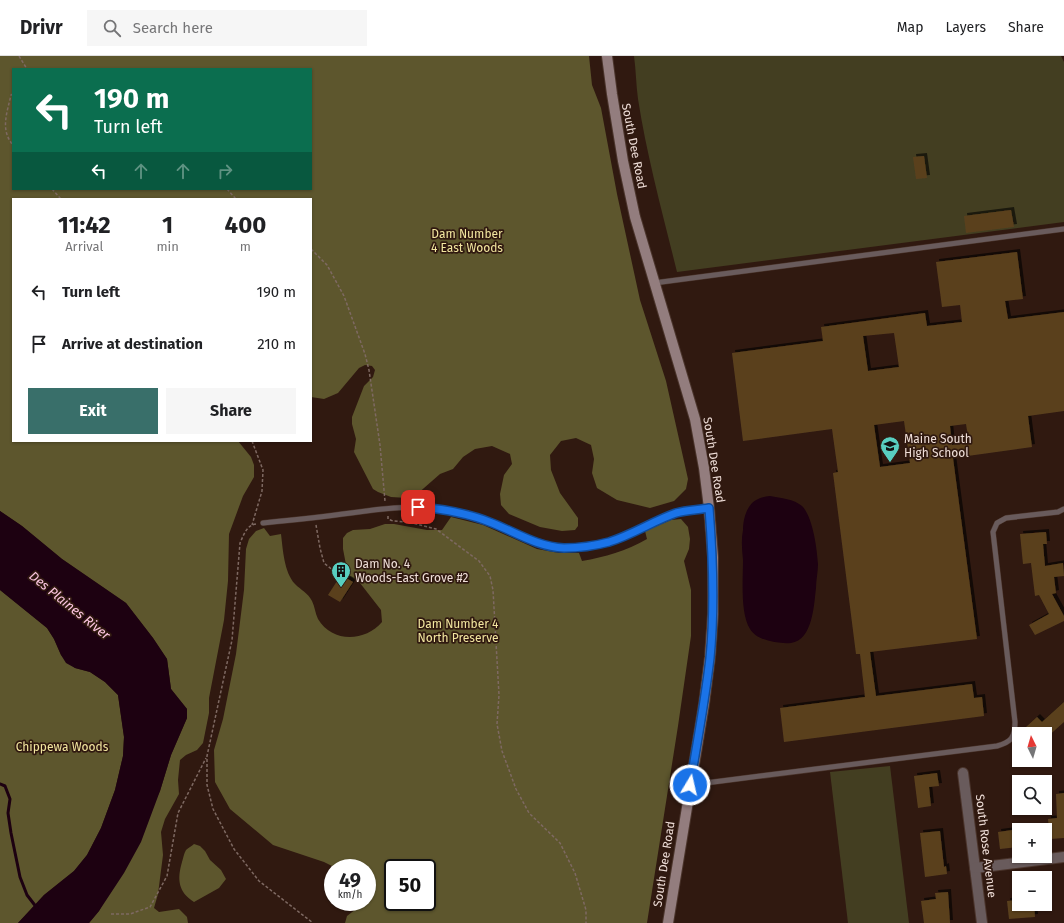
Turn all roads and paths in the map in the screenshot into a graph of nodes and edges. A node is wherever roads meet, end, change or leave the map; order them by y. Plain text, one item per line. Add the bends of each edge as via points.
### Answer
1 (19, 56) edge
2 (607, 56) edge
3 (27, 68) edge
4 (12, 94) edge
5 (12, 145) edge
6 (53, 190) edge
7 (228, 190) edge
8 (60, 198) edge
9 (235, 198) edge
10 (1064, 229) edge
11 (312, 250) edge
12 (654, 283) junction
13 (252, 442) edge
14 (385, 503) dead end
15 (709, 508) junction
16 (1064, 509) edge
17 (387, 514) dead end
18 (315, 517) junction
19 (263, 523) joint
20 (252, 525) junction
21 (340, 576) dead end
22 (207, 756) junction
23 (963, 773) dead end
24 (690, 785) junction
25 (1064, 857) edge
26 (975, 868) junction
27 (111, 914) dead end
28 (313, 923) edge
29 (586, 923) edge
30 (668, 923) edge
31 (982, 923) edge

1 - 3 path
2 - 12 main road, South Dee Road via 623,161 635,217
4 - 5 path via 4,124
6 - 8 path
7 - 9 path
10 - 12 lane
11 - 14 path via 328,265 344,296 365,354 380,448
12 - 15 main road, South Dee Road via 695,419
13 - 20 path via 263,470 262,491
15 - 18 lane via 678,513 610,542 576,548 550,546 524,538 490,522 438,508 418,507
15 - 24 main road, South Dee Road via 713,557 713,614 704,704
16 - 24 lane via 1058,512 1006,518 997,523 993,532 1015,722 1014,736 1010,740 997,746
17 - 29 path via 388,519 393,521 436,529 480,561 490,576 499,695 497,724 502,751 516,789 529,813 560,843 575,873 586,910
18 - 19 lane
18 - 21 path via 324,564
19 - 20 path
20 - 22 path via 240,543 232,640
22 - 27 path via 178,813 167,876 150,907 130,914
22 - 28 path via 207,785 213,809 234,849 259,881
23 - 26 street, South Rose Avenue
24 - 30 main road, South Dee Road
25 - 26 street
26 - 31 street, South Rose Avenue

